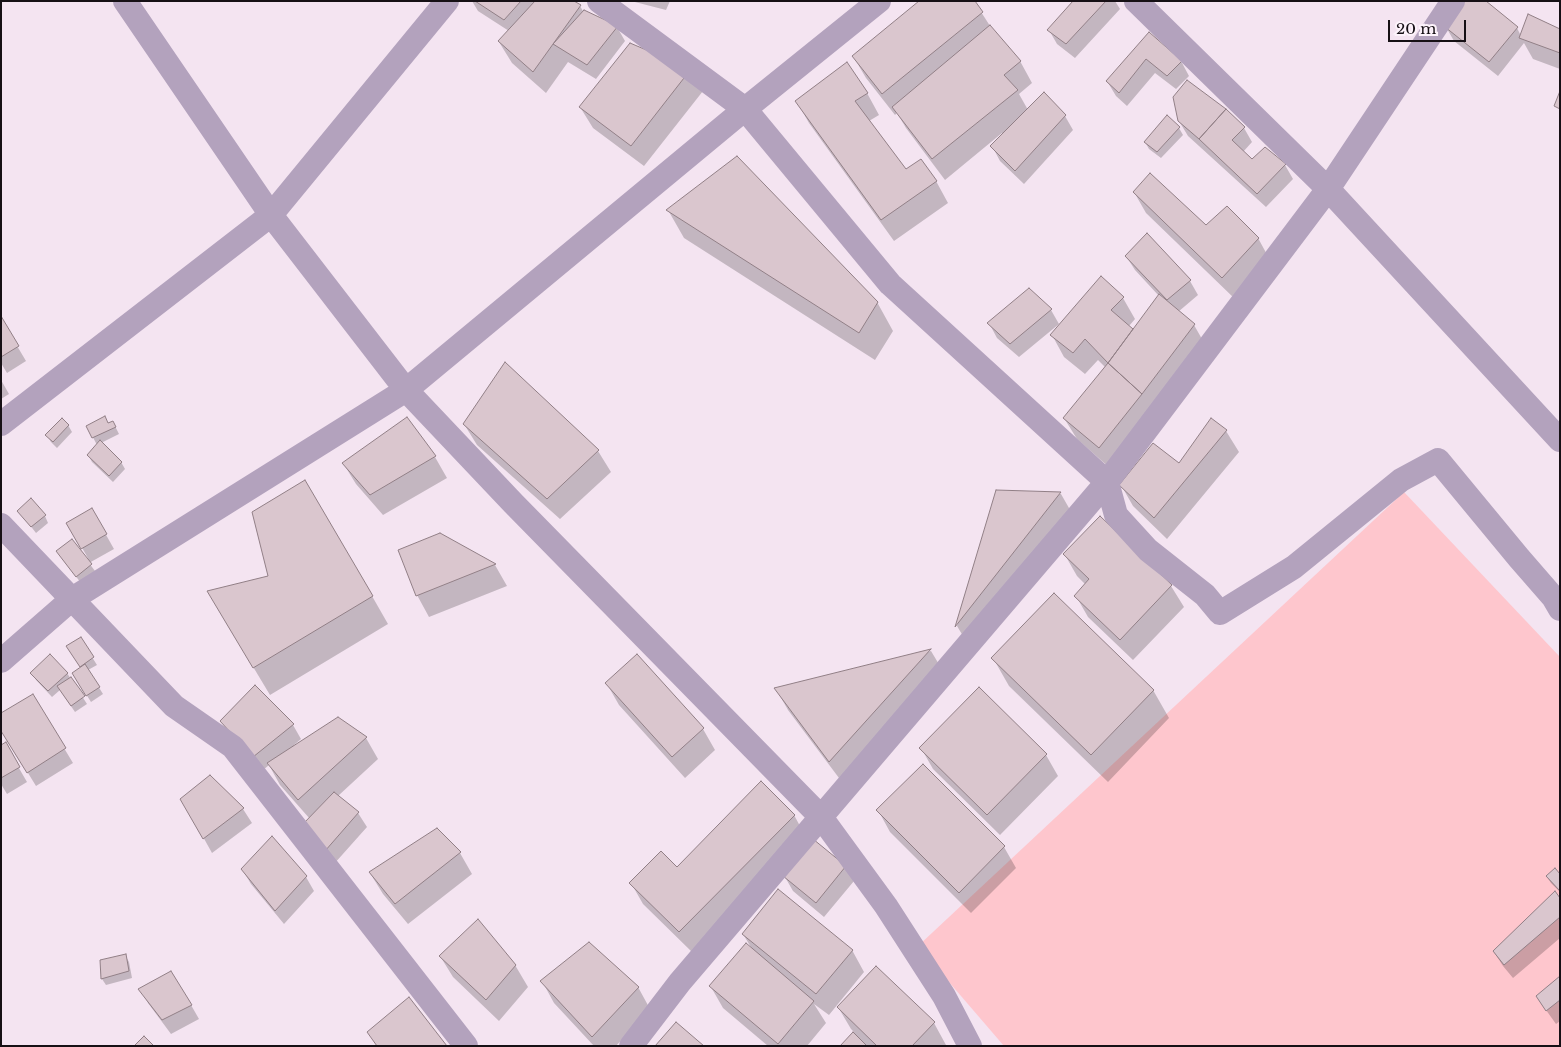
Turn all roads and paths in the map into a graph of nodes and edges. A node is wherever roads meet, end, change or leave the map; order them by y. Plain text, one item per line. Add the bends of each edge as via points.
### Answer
1 (125, 1) edge
2 (447, 1) edge
3 (599, 1) edge
4 (879, 1) edge
5 (1136, 1) edge
6 (1452, 1) edge
7 (745, 108) junction
8 (1328, 189) junction
9 (271, 216) junction
10 (406, 390) junction
11 (1, 424) edge
12 (1560, 440) edge
13 (1108, 482) junction
14 (1, 525) edge
15 (72, 600) junction
16 (1560, 609) edge
17 (1, 661) edge
18 (821, 817) junction
19 (466, 1046) edge
20 (631, 1046) edge
21 (970, 1046) edge

1 - 9 street
2 - 9 street
3 - 7 street
4 - 7 street
5 - 8 street
6 - 8 street
7 - 10 street
7 - 13 street via 890,284
8 - 12 street
8 - 13 street
9 - 10 street
9 - 11 street
10 - 15 street
10 - 18 street
13 - 16 street via 1116,515 1148,550 1206,595 1220,613 1294,567 1401,480 1438,460
13 - 18 street
14 - 15 street
15 - 17 street
15 - 19 street via 174,706 233,748
18 - 20 street via 680,982
18 - 21 street via 886,906 944,996

